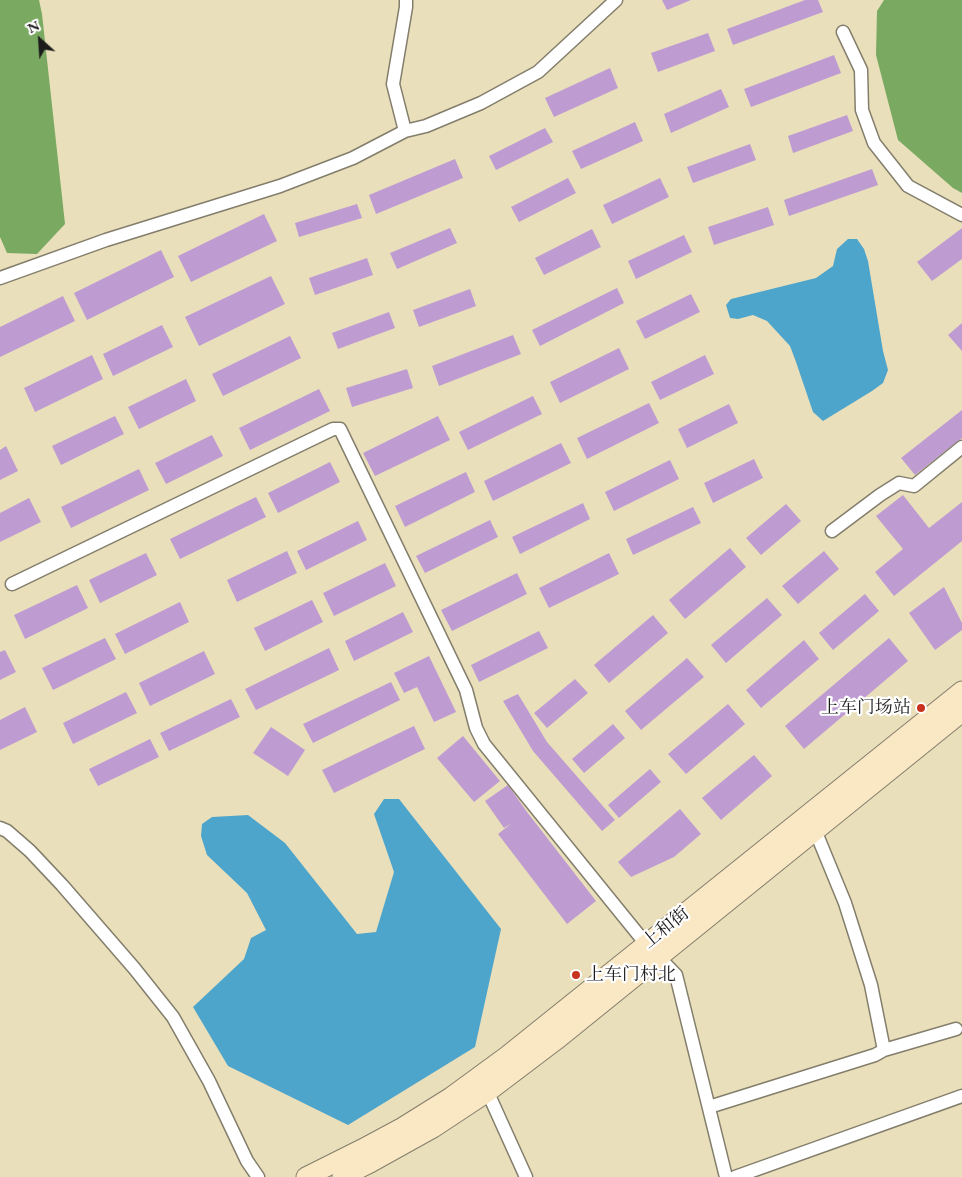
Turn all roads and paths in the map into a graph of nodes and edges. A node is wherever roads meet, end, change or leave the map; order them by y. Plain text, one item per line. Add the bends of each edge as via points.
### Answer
1 (406, 0) edge
2 (616, 0) edge
3 (843, 32) dead end
4 (405, 131) junction
5 (962, 215) edge
6 (0, 278) edge
7 (962, 447) edge
8 (832, 532) dead end
9 (12, 584) dead end
10 (962, 691) edge
11 (962, 712) edge
12 (0, 828) edge
13 (815, 830) junction
14 (652, 950) junction
15 (956, 1029) dead end
16 (884, 1050) junction
17 (488, 1093) junction
18 (962, 1096) edge
19 (709, 1107) junction
20 (258, 1177) edge
21 (306, 1177) edge
22 (342, 1177) edge
23 (526, 1177) edge
24 (726, 1177) edge
25 (735, 1177) edge

1 - 4 street via 393,84
2 - 4 street via 538,72 481,102 426,126
3 - 5 street via 860,70 862,110 874,143 908,186
4 - 6 street via 353,158 280,186 106,240
7 - 8 street via 914,486 899,483
9 - 14 street via 333,429 340,429 466,690 476,728 484,744
10 - 14 street, 上和街
11 - 13 street, 上和街
12 - 20 street via 30,851 62,884 173,1017
13 - 14 street, 上和街
13 - 16 street via 845,903 868,976
14 - 17 street, 上和街 via 555,1041
14 - 19 street via 676,975
14 - 21 street, 上和街 via 451,1097 403,1127
15 - 16 street
16 - 19 street
17 - 22 street, 上和街 via 434,1128
17 - 23 street
18 - 25 street
19 - 24 street

